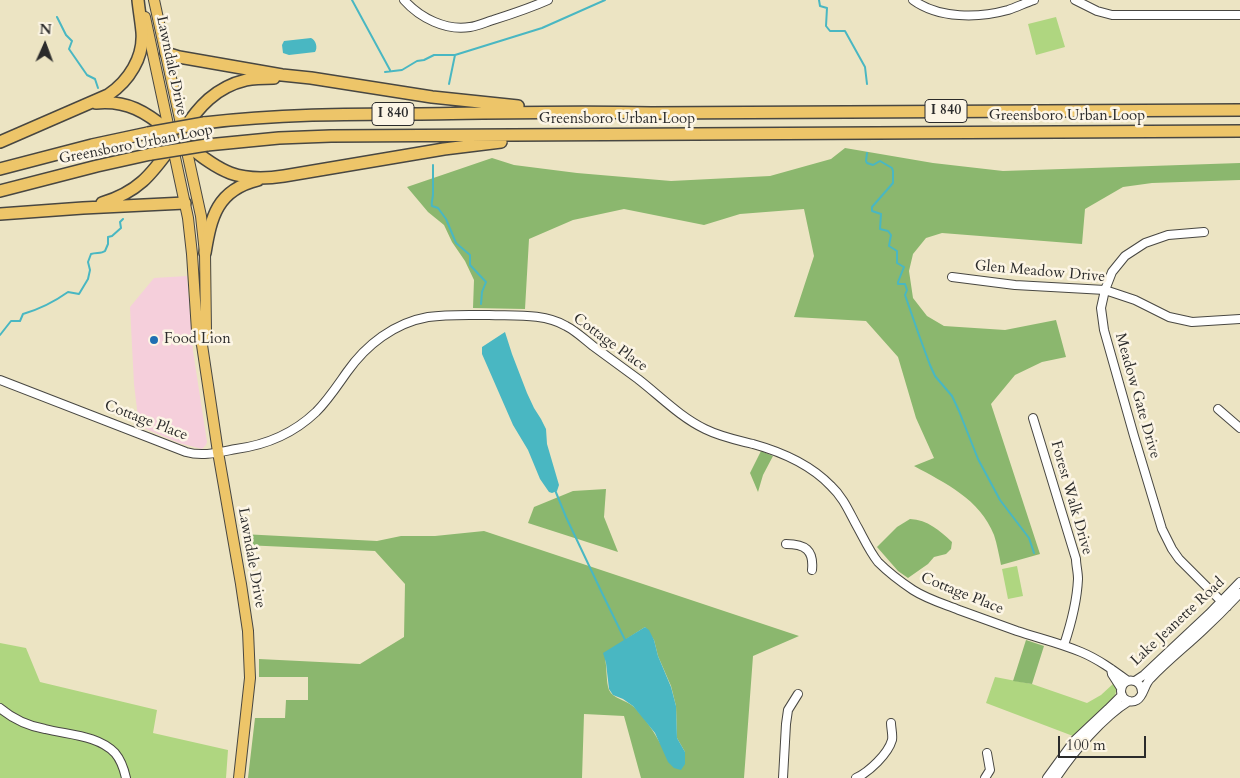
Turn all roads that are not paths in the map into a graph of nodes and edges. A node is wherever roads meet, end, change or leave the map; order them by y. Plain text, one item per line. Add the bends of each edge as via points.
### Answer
1 (140, 0) edge
2 (154, 0) edge
3 (404, 0) edge
4 (548, 0) edge
5 (913, 0) edge
6 (1034, 0) edge
7 (1075, 0) edge
8 (1240, 15) edge
9 (166, 54) junction
10 (282, 75) junction
11 (84, 105) junction
12 (1240, 110) edge
13 (583, 112) junction
14 (1240, 131) edge
15 (560, 135) junction
16 (178, 138) junction
17 (0, 142) edge
18 (0, 169) edge
19 (267, 178) junction
20 (0, 191) edge
21 (185, 203) junction
22 (84, 208) junction
23 (0, 214) edge
24 (1204, 232) dead end
25 (205, 254) junction
26 (952, 277) dead end
27 (1106, 290) junction
28 (1240, 318) edge
29 (202, 344) junction
30 (0, 380) edge
31 (1218, 409) dead end
32 (1034, 418) dead end
33 (1240, 428) edge
34 (218, 452) junction
35 (786, 544) dead end
36 (812, 570) dead end
37 (1240, 582) edge
38 (1240, 593) edge
39 (1224, 604) junction
40 (1064, 645) junction
41 (1111, 669) junction
42 (1132, 681) junction
43 (1122, 691) junction
44 (1142, 692) junction
45 (798, 694) dead end
46 (1129, 701) junction
47 (0, 708) edge
48 (891, 723) dead end
49 (987, 754) dead end
50 (126, 778) edge
51 (239, 778) edge
52 (783, 778) edge
53 (856, 778) edge
54 (985, 778) edge
55 (1047, 778) edge
56 (1056, 778) edge

1 - 11 highway via 142,32 137,62 117,88
1 - 16 main road, Lawndale Drive
2 - 9 main road, Lawndale Drive
3 - 4 street via 429,20 449,27 470,27
5 - 6 street via 937,12 958,15 983,15
7 - 8 street via 1097,12 1112,14
9 - 10 highway
9 - 16 main road, Lawndale Drive
10 - 13 highway via 495,104
10 - 16 highway via 228,86 195,112
11 - 16 highway via 106,102 127,105 149,115
11 - 17 highway
12 - 13 highway, Greensboro Urban Loop / I 840
13 - 18 highway, Greensboro Urban Loop / I 840, bridge via 251,118 148,133
14 - 15 highway, Greensboro Urban Loop / I 840
15 - 19 highway via 461,146
15 - 20 highway, Greensboro Urban Loop / I 840, bridge via 252,140 151,154
16 - 19 highway via 226,172
16 - 21 main road, Lawndale Drive
16 - 22 highway via 152,173 137,187 111,201
16 - 25 main road, Lawndale Drive via 201,216
19 - 25 highway via 240,187 224,199 211,222
21 - 22 highway
21 - 29 main road, Lawndale Drive via 197,331
22 - 23 highway
24 - 27 street, Meadow Gate Drive via 1168,235 1145,243 1125,256 1112,272
25 - 29 main road, Lawndale Drive via 206,331
26 - 27 street, Glen Meadow Drive via 1015,285
27 - 28 street, Glen Meadow Drive via 1170,317 1192,322
27 - 39 street, Meadow Gate Drive via 1101,308 1104,330 1162,529 1179,558
29 - 34 main road, Lawndale Drive
30 - 34 street, Cottage Place via 186,452
31 - 33 street
32 - 40 street, Forest Walk Drive via 1076,559 1075,603
34 - 40 street, Cottage Place via 267,442 291,431 325,403 363,352 407,322 456,315 527,316 549,320 566,326 706,430 789,456 814,471 844,501 879,562 916,592 1018,632
34 - 51 main road, Lawndale Drive via 249,647 249,692
35 - 36 street via 801,545 809,552 813,559
37 - 39 street, Lake Jeanette Road
38 - 39 street, Lake Jeanette Road
39 - 42 street, Lake Jeanette Road via 1144,675
39 - 44 street, Lake Jeanette Road via 1200,633 1149,679
40 - 41 street, Cottage Place
41 - 42 street, Cottage Place
41 - 43 street
42 - 43 street via 1123,685
42 - 44 street via 1141,685
43 - 46 street via 1123,698
43 - 55 street via 1074,741
44 - 46 street via 1136,701
45 - 52 street via 788,710
46 - 56 street via 1083,743
47 - 50 street via 18,721 97,741 115,753
48 - 53 street via 893,738 888,748 876,764
49 - 54 street via 990,770

